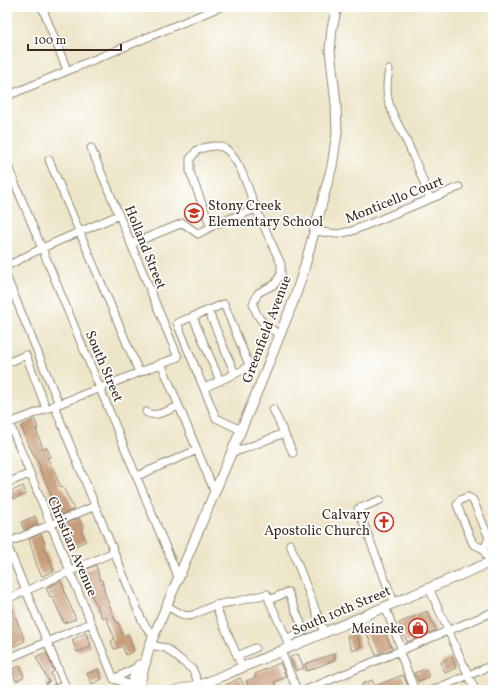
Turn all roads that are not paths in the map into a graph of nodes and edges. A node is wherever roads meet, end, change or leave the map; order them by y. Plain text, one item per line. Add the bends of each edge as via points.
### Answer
1 (42, 7) edge
2 (220, 7) edge
3 (337, 7) edge
4 (67, 70) junction
5 (389, 70) dead end
6 (7, 96) edge
7 (91, 148) dead end
8 (49, 160) dead end
9 (7, 164) edge
10 (459, 187) dead end
11 (430, 199) junction
12 (256, 209) junction
13 (119, 214) junction
14 (211, 226) junction
15 (315, 231) junction
16 (80, 232) junction
17 (131, 244) junction
18 (42, 248) junction
19 (7, 266) edge
20 (7, 278) edge
21 (208, 310) junction
22 (193, 317) junction
23 (280, 335) junction
24 (7, 363) edge
25 (161, 363) junction
26 (139, 372) junction
27 (234, 374) junction
28 (220, 380) junction
29 (100, 388) junction
30 (204, 388) junction
31 (56, 404) junction
32 (179, 406) junction
33 (46, 408) junction
34 (273, 410) dead end
35 (146, 412) dead end
36 (8, 420) edge
37 (241, 430) junction
38 (284, 433) junction
39 (197, 450) junction
40 (231, 453) junction
41 (293, 453) dead end
42 (29, 474) junction
43 (137, 476) junction
44 (7, 483) edge
45 (215, 493) junction
46 (380, 500) dead end
47 (95, 506) junction
48 (51, 525) junction
49 (491, 537) edge
50 (7, 544) edge
51 (290, 544) dead end
52 (484, 549) junction
53 (114, 552) junction
54 (491, 562) edge
55 (70, 572) junction
56 (179, 579) junction
57 (429, 588) junction
58 (26, 590) junction
59 (7, 599) edge
60 (269, 600) junction
61 (394, 603) junction
62 (215, 605) junction
63 (167, 606) junction
64 (385, 607) junction
65 (493, 612) edge
66 (91, 623) junction
67 (448, 630) junction
68 (324, 632) junction
69 (48, 641) junction
70 (152, 641) junction
71 (288, 643) junction
72 (255, 648) dead end
73 (400, 650) junction
74 (281, 651) junction
75 (237, 656) junction
76 (7, 659) edge
77 (493, 665) edge
78 (139, 666) junction
79 (242, 667) junction
80 (469, 675) junction
81 (114, 679) junction
82 (7, 682) edge
83 (202, 686) edge
84 (66, 687) edge
85 (135, 689) edge
86 (10, 690) edge
87 (53, 690) edge
88 (177, 690) edge
89 (188, 690) edge
90 (296, 690) edge
91 (306, 690) edge
92 (414, 690) edge
93 (433, 690) edge
94 (475, 690) edge

1 - 4 street
2 - 4 street
3 - 15 main road, Greenfield Avenue via 330,39 337,133 332,166
4 - 6 street
5 - 11 street via 386,95 390,108
7 - 13 street, Holland Street
8 - 16 street
9 - 18 street, South Street
10 - 11 street, Monticello Court
11 - 15 street, Monticello Court via 352,231 337,234
12 - 14 street
12 - 14 street via 237,161 231,153 221,147 197,150 190,159 190,172
12 - 23 street via 281,264 281,274 275,284 258,293 253,304 263,324
13 - 16 street
13 - 17 street, Holland Street
14 - 17 street via 198,234 183,223
15 - 23 main road, Greenfield Avenue via 300,283
16 - 18 street
16 - 26 street
17 - 25 street, Holland Street via 178,356
18 - 19 street
18 - 29 street, South Street
20 - 31 street
21 - 22 street
21 - 27 street
21 - 27 street via 224,304 249,365
22 - 28 street
22 - 30 street via 177,323
23 - 37 main road, Greenfield Avenue
24 - 33 street via 26,355
25 - 26 street
25 - 32 street
26 - 29 street
27 - 28 street
28 - 30 street
29 - 31 street
29 - 43 street, South Street
30 - 37 street via 216,418
31 - 33 street
31 - 47 street
32 - 35 street via 155,414
32 - 39 street
33 - 36 street
34 - 38 street
36 - 42 street, Christian Avenue
37 - 40 main road, Greenfield Avenue
38 - 40 street
38 - 41 street
39 - 43 street
39 - 45 street
40 - 45 main road, Greenfield Avenue
42 - 44 street
42 - 48 street, Christian Avenue
43 - 56 street, South Street
45 - 56 main road, Greenfield Avenue
46 - 61 street via 358,509
47 - 48 street
47 - 53 street
48 - 50 street
48 - 55 street, Christian Avenue
49 - 52 street
49 - 52 street via 473,500 468,497 460,500 457,505 473,544
50 - 58 street
51 - 68 street
52 - 54 street
53 - 55 street
53 - 70 street
54 - 57 main road, South 10th Street
55 - 58 street
55 - 66 street, Christian Avenue
56 - 63 main road, Greenfield Avenue
57 - 61 main road, South 10th Street
57 - 67 street
58 - 59 street
58 - 69 street
60 - 62 street via 267,594
60 - 71 street
60 - 71 street via 288,592 304,631
61 - 64 main road, South 10th Street
62 - 63 street via 188,616
62 - 75 street
63 - 70 main road, Greenfield Avenue
64 - 68 main road, South 10th Street
64 - 73 street
65 - 67 street
66 - 69 street
66 - 81 street, Christian Avenue
67 - 73 street
67 - 80 street
68 - 71 main road, South 10th Street
69 - 76 street
69 - 84 street
70 - 78 main road, Greenfield Avenue
70 - 83 street via 166,648 193,670
70 - 85 main road, Greenfield Avenue
71 - 74 main road, South 10th Street
72 - 75 street
73 - 91 street
73 - 92 street
74 - 79 main road, South 10th Street
74 - 90 street
75 - 79 street
77 - 80 street
78 - 81 street
78 - 85 main road, Greenfield Avenue
79 - 83 main road, South 10th Street
80 - 93 street
80 - 94 street
81 - 85 street via 125,682
82 - 86 street
83 - 88 main road, South 10th Street
83 - 89 main road, South 10th Street
84 - 87 street

